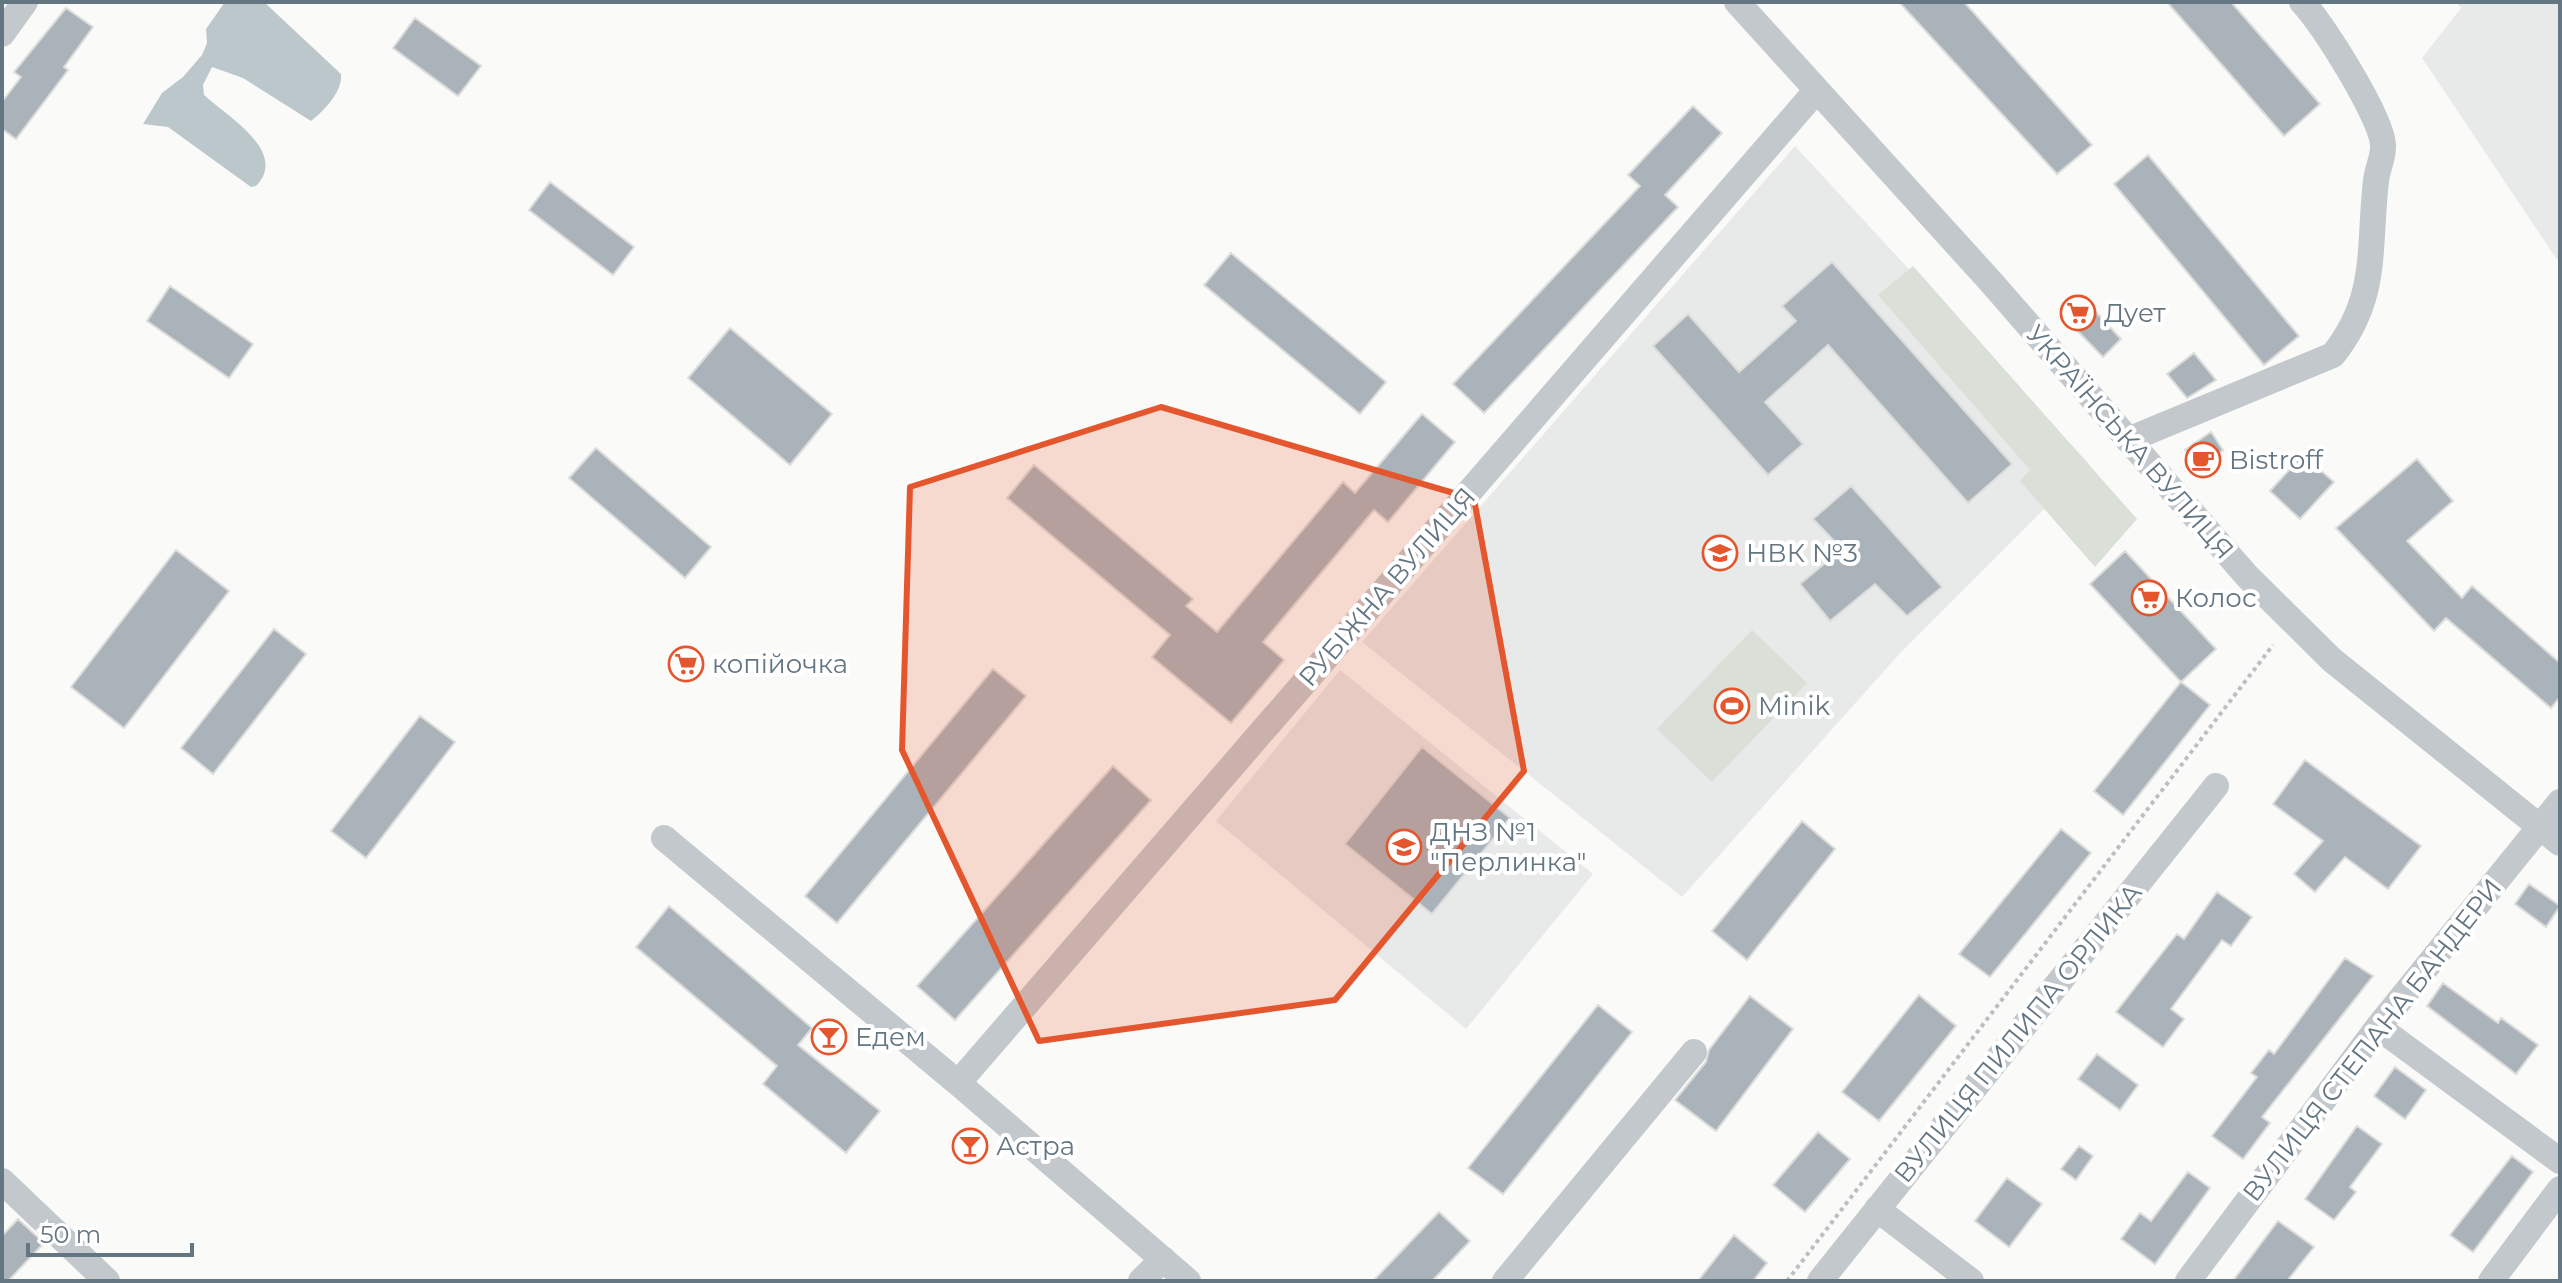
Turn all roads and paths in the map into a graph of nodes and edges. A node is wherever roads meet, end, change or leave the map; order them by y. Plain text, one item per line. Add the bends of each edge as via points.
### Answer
1 (25, 2) edge
2 (1737, 2) edge
3 (2302, 2) edge
4 (2, 34) edge
5 (1816, 91) junction
6 (2128, 440) junction
7 (2273, 645) dead end
8 (2216, 786) dead end
9 (2560, 802) edge
10 (2537, 827) junction
11 (664, 838) dead end
12 (2560, 843) edge
13 (2378, 1027) junction
14 (1694, 1052) dead end
15 (958, 1083) junction
16 (2560, 1161) edge
17 (2, 1181) edge
18 (2560, 1189) edge
19 (1877, 1209) junction
20 (1163, 1259) junction
21 (107, 1281) edge
22 (1141, 1281) edge
23 (1188, 1281) edge
24 (1505, 1281) edge
25 (1787, 1281) edge
26 (1820, 1281) edge
27 (1971, 1281) edge
28 (2188, 1281) edge
29 (2491, 1281) edge

1 - 4 street
2 - 5 street, УКРАЇНСЬКА ВУЛИЦЯ
3 - 6 street via 2357,83 2384,144 2376,179 2369,282 2354,328 2333,355
5 - 6 street, УКРАЇНСЬКА ВУЛИЦЯ
5 - 15 street, РУБІЖНА ВУЛИЦЯ
6 - 10 street, УКРАЇНСЬКА ВУЛИЦЯ via 2247,576 2332,660
7 - 25 path
8 - 19 street, ВУЛИЦЯ ПИЛИПА ОРЛИКА
9 - 10 street, ВУЛИЦЯ СТЕПАНА БАНДЕРИ
10 - 12 street, УКРАЇНСЬКА ВУЛИЦЯ
10 - 13 street, ВУЛИЦЯ СТЕПАНА БАНДЕРИ
11 - 15 street
13 - 16 street
13 - 28 street, ВУЛИЦЯ СТЕПАНА БАНДЕРИ
14 - 24 street
15 - 20 street
17 - 21 street
18 - 29 street
19 - 26 street, ВУЛИЦЯ ПИЛИПА ОРЛИКА
19 - 27 street
20 - 22 street
20 - 23 street

